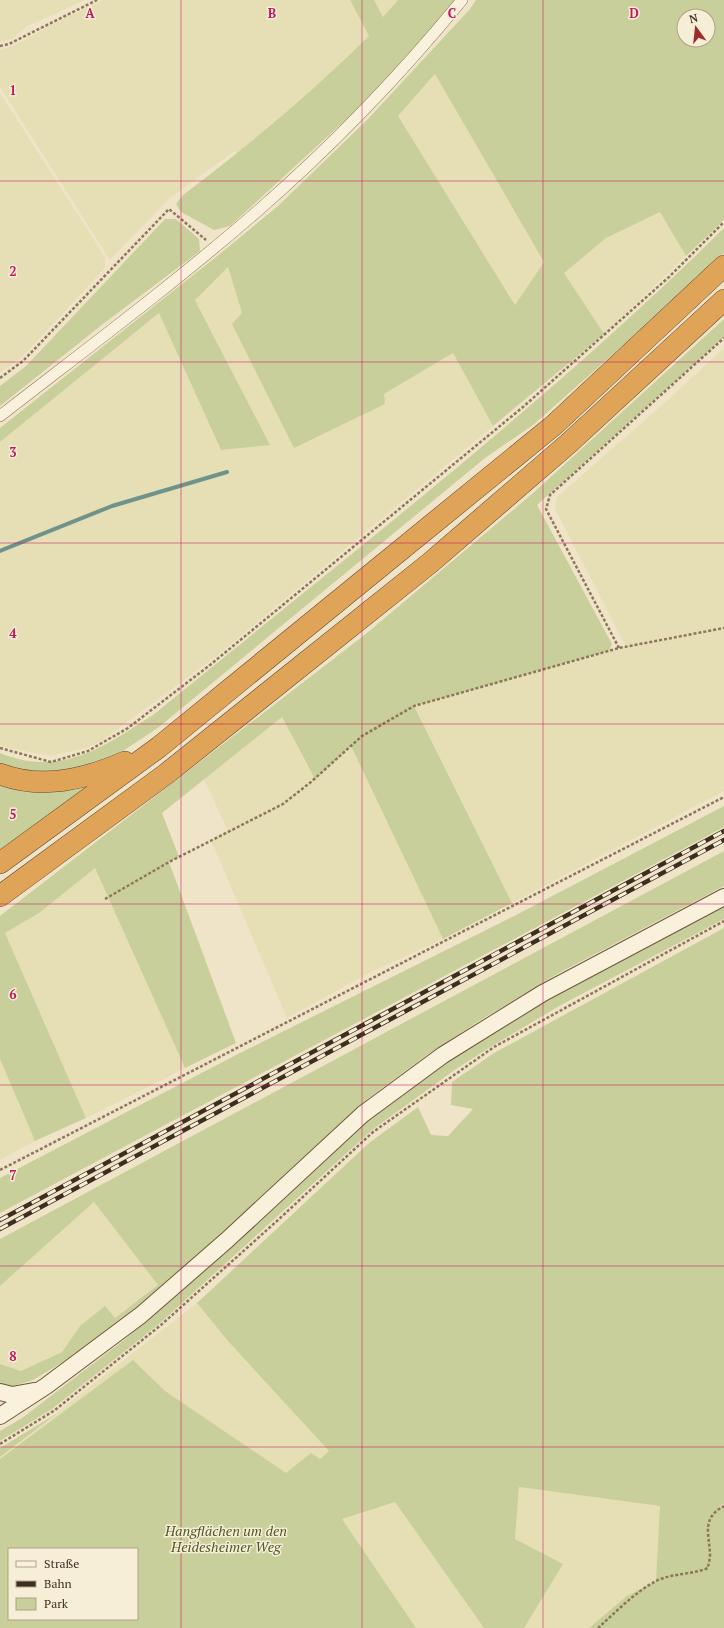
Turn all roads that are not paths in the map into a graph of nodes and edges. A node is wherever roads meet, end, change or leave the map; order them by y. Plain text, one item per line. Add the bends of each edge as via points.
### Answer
1 (462, 0) edge
2 (724, 266) edge
3 (724, 300) edge
4 (0, 416) edge
5 (159, 747) junction
6 (0, 774) edge
7 (0, 863) edge
8 (0, 896) edge
9 (724, 897) edge
10 (46, 1386) junction
11 (0, 1392) edge
12 (0, 1416) edge

1 - 4 street via 339,135 254,214 215,248
2 - 5 highway via 554,425
3 - 8 highway via 569,443 430,563 166,774
5 - 6 highway via 96,774 77,779 42,782 20,780
5 - 7 highway
9 - 10 main road via 543,993 443,1055 364,1114 142,1315
10 - 11 main road via 30,1393 12,1395
10 - 12 main road

